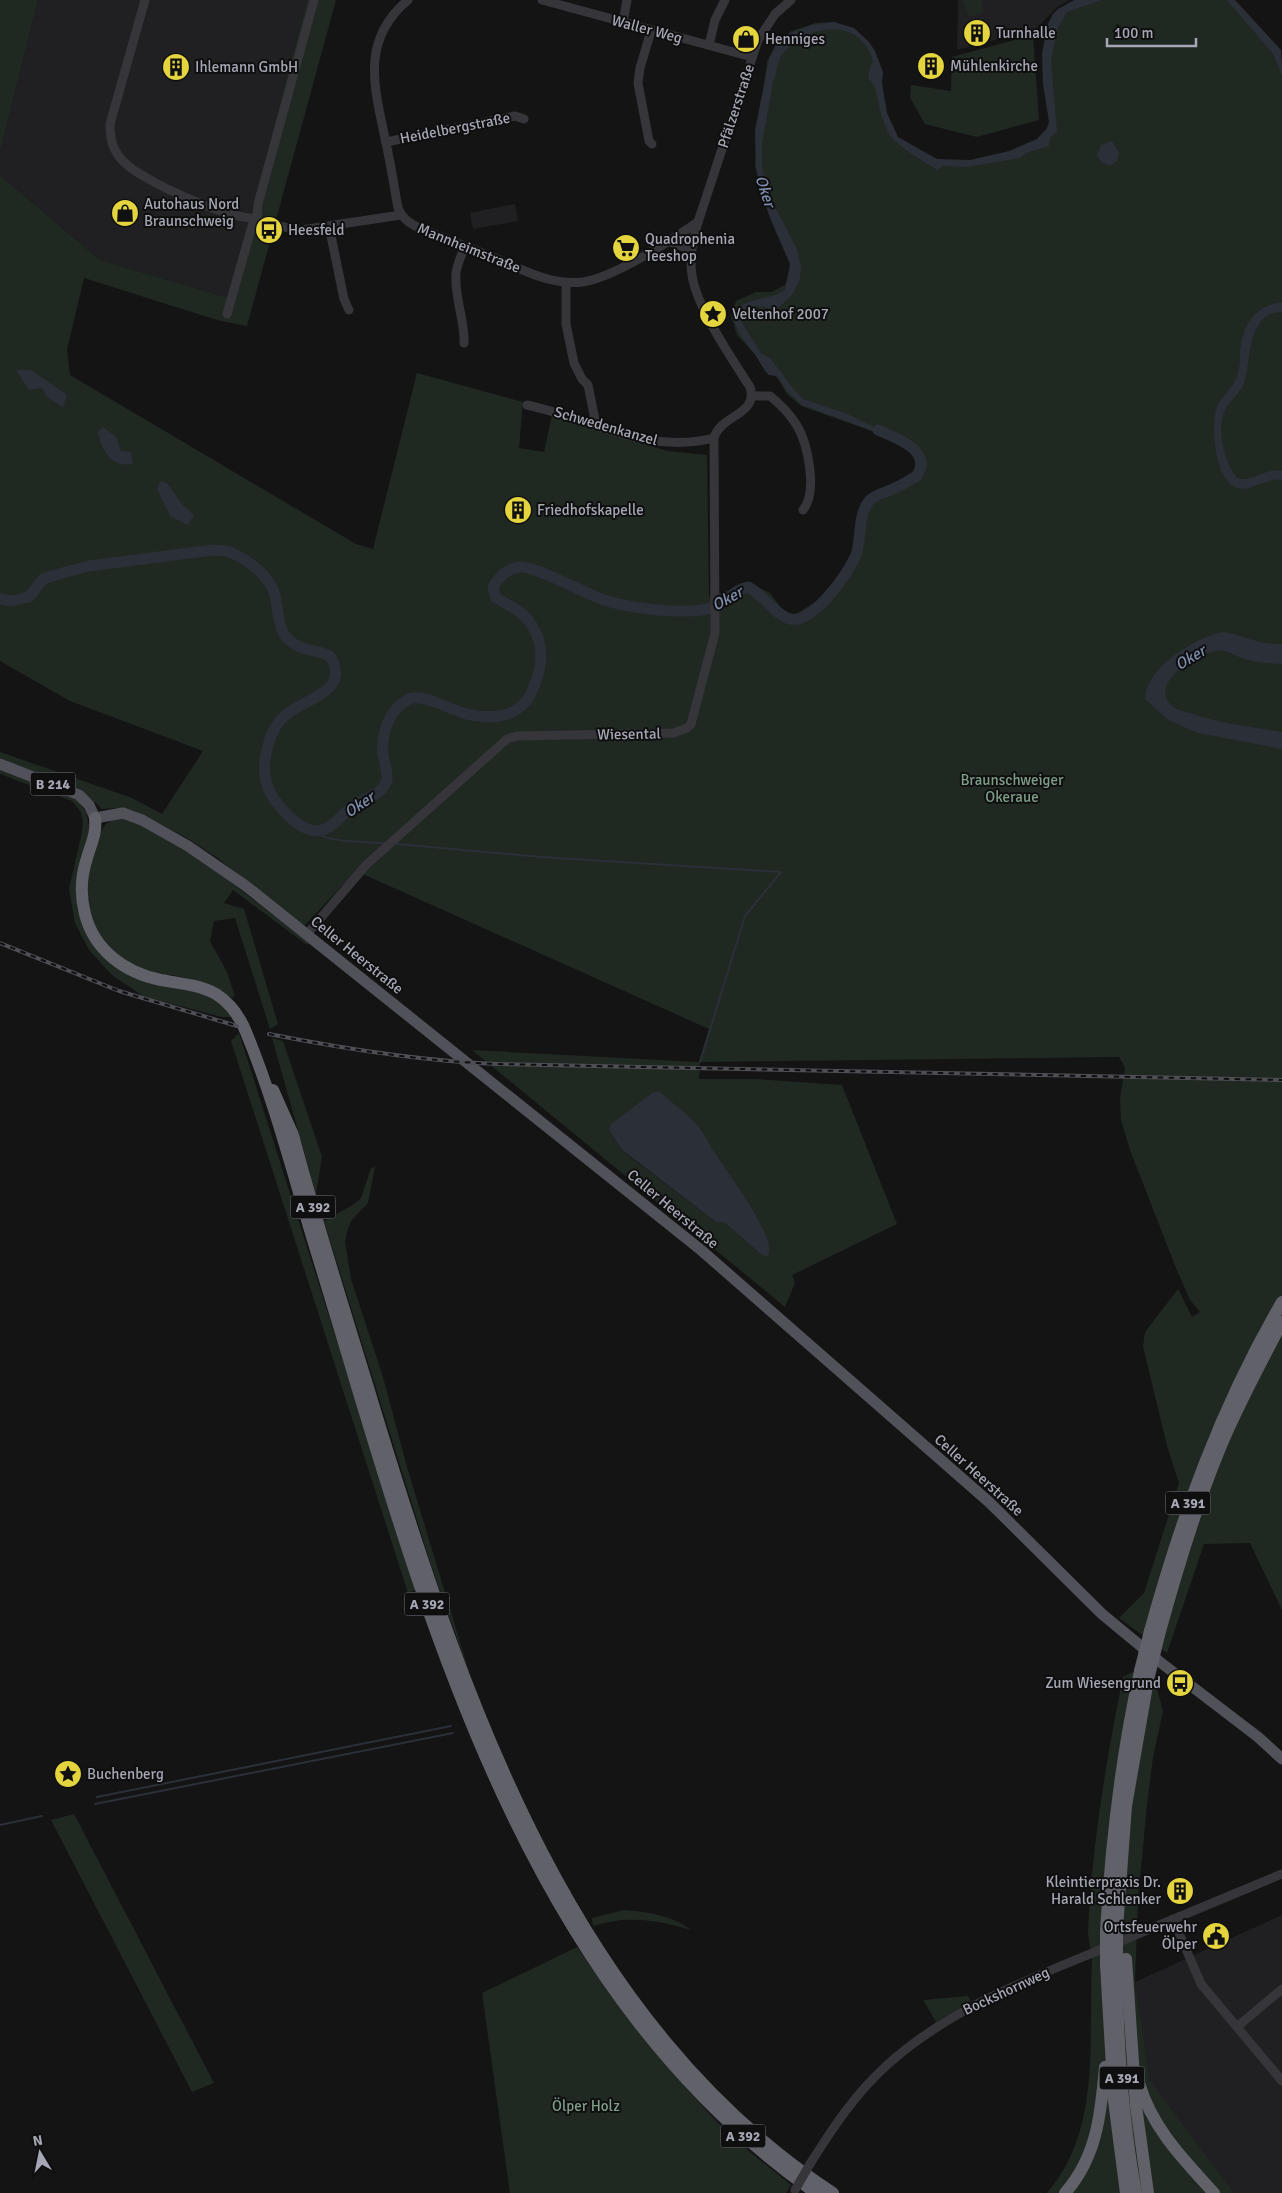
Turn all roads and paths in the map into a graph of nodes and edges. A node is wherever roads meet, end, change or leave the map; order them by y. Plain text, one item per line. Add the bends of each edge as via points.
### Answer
1 (144, 0) edge
2 (314, 0) edge
3 (408, 0) edge
4 (542, 0) edge
5 (627, 0) edge
6 (725, 0) edge
7 (790, 0) edge
8 (623, 22) junction
9 (651, 31) junction
10 (709, 45) junction
11 (752, 57) junction
12 (524, 119) dead end
13 (386, 142) junction
14 (652, 144) dead end
15 (401, 216) junction
16 (257, 218) junction
17 (698, 222) junction
18 (329, 226) junction
19 (668, 241) junction
20 (465, 247) junction
21 (691, 250) junction
22 (566, 282) junction
23 (349, 310) dead end
24 (227, 314) dead end
25 (464, 343) dead end
26 (752, 396) junction
27 (527, 405) dead end
28 (596, 425) junction
29 (714, 438) junction
30 (803, 510) dead end
31 (0, 764) edge
32 (95, 818) junction
33 (307, 934) junction
34 (258, 1064) junction
35 (1282, 1302) edge
36 (1282, 1322) edge
37 (1245, 1382) junction
38 (1144, 1675) junction
39 (1282, 1759) edge
40 (1282, 1874) edge
41 (1173, 1919) junction
42 (1116, 1928) junction
43 (1116, 1962) junction
44 (1282, 1989) edge
45 (1236, 2027) junction
46 (1109, 2030) junction
47 (1131, 2045) junction
48 (1282, 2081) edge
49 (790, 2174) junction
50 (798, 2192) edge
51 (828, 2192) edge
52 (1065, 2193) edge
53 (1126, 2193) edge
54 (1136, 2193) edge
55 (1148, 2193) edge
56 (1214, 2193) edge

1 - 16 street via 110,124 115,151 133,170 202,204 245,219
2 - 16 street via 258,204
3 - 13 street, Mannheimstraße via 386,25 375,54 373,76
4 - 8 street, Waller Weg
5 - 8 street
6 - 10 street via 715,20
7 - 11 street, Pfälzerstraße via 766,24
8 - 9 street, Waller Weg
9 - 10 street, Waller Weg
9 - 14 street via 638,83
10 - 11 street, Waller Weg
11 - 17 street, Pfälzerstraße
12 - 13 street, Heidelbergstraße via 515,116
13 - 15 street, Mannheimstraße
15 - 18 street
15 - 20 street, Mannheimstraße via 415,226
16 - 18 street via 262,223 290,229
16 - 24 street
17 - 19 street, Mannheimstraße
17 - 21 street, Pfälzerstraße
18 - 23 street
19 - 21 street
19 - 22 street, Mannheimstraße via 602,277
20 - 22 street, Mannheimstraße via 548,279
20 - 25 street via 456,279 465,328
21 - 26 street, Pfälzerstraße via 691,273 696,292 750,387
22 - 28 street via 566,324 574,363 588,385
26 - 29 street via 748,406 719,427
26 - 30 street via 770,396 790,415 800,432 810,482 810,499
27 - 28 street, Schwedenkanzel
28 - 29 street, Schwedenkanzel via 661,443 690,443
29 - 33 street, Wiesental via 713,643 694,717 687,728 674,733 517,736 506,739 366,865
31 - 32 main road, B 214 via 79,795
32 - 33 main road, Celler Heerstraße via 123,813 156,827 219,867
32 - 34 highway via 96,832 85,865 82,887 84,910 95,938 110,956 134,972 201,988 226,1001 243,1025
33 - 39 main road, Celler Heerstraße via 700,1250 989,1502 1102,1614
34 - 49 highway, A 392 via 418,1577 468,1715 515,1821 574,1929 643,2028 716,2110
34 - 51 highway, A 392 via 290,1126 427,1575 477,1711 538,1845 599,1950 670,2045 734,2113
35 - 37 highway, A 391
36 - 37 highway, A 391
37 - 38 highway, A 391, bridge via 1190,1497 1170,1560
38 - 42 highway, A 391 via 1123,1841
38 - 42 highway, A 391 via 1127,1731 1109,1877
40 - 41 street, Bockshornweg
41 - 45 street via 1201,1984
41 - 50 street, Bockshornweg, bridge via 1000,1992 938,2026 905,2050 847,2108 810,2164
42 - 43 highway, A 391, bridge
42 - 43 highway
43 - 46 highway, A 391
43 - 47 highway
43 - 54 highway, A 391 via 1122,2086
44 - 45 street
45 - 48 street
46 - 52 highway via 1096,2137 1088,2159
46 - 53 highway, A 391 via 1116,2127
47 - 55 highway
47 - 56 highway via 1141,2090 1156,2124
49 - 50 highway, A 392
49 - 51 highway

